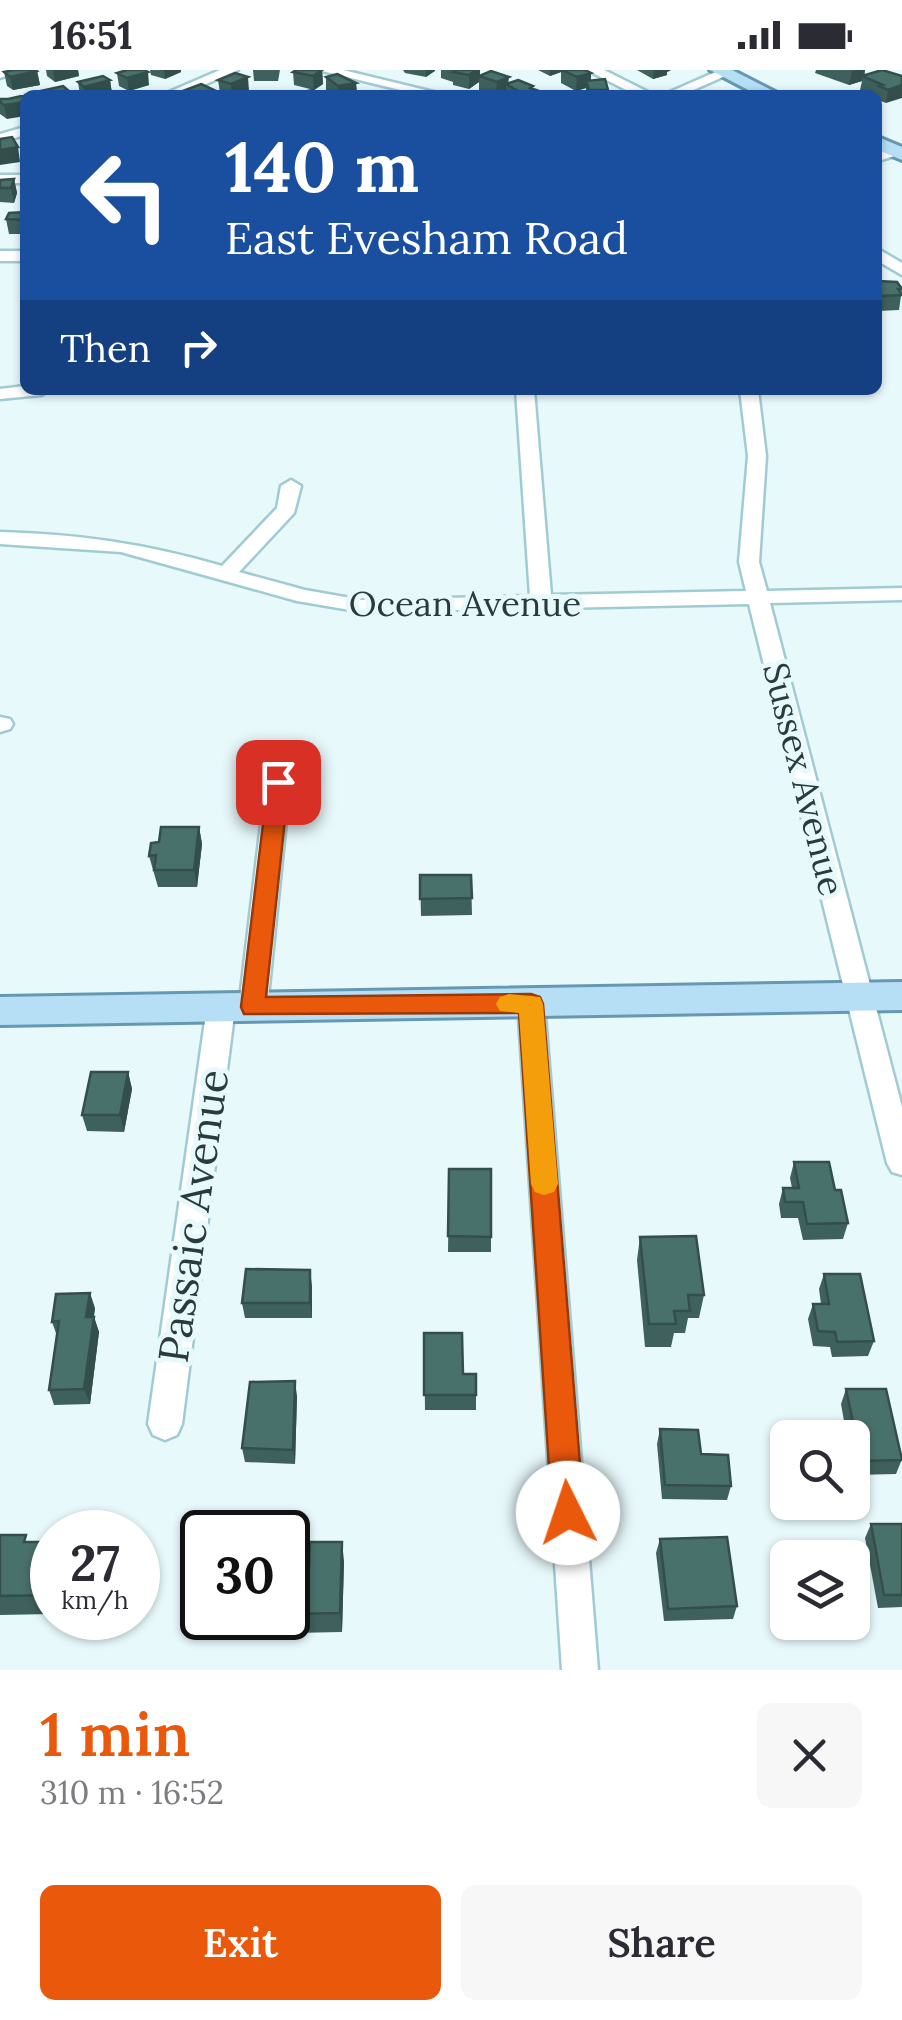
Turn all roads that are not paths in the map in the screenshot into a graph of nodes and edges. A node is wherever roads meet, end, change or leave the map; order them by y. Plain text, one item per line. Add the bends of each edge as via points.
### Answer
1 (16, 70) edge
2 (231, 70) edge
3 (325, 70) edge
4 (594, 70) edge
5 (721, 72) edge
6 (0, 74) edge
7 (181, 90) edge
8 (397, 90) edge
9 (636, 90) edge
10 (681, 90) edge
11 (761, 90) edge
12 (525, 395) edge
13 (751, 395) edge
14 (290, 486) dead end
15 (0, 538) edge
16 (226, 574) junction
17 (902, 594) edge
18 (758, 599) junction
19 (541, 604) junction
20 (278, 782) dead end
21 (859, 996) junction
22 (902, 996) edge
23 (531, 1004) junction
24 (237, 1007) junction
25 (0, 1011) edge
26 (902, 1163) edge
27 (165, 1424) dead end
28 (580, 1670) edge

1 - 6 street
2 - 7 street
3 - 8 street
4 - 9 street
5 - 10 street
5 - 11 main road
12 - 19 street
13 - 18 street, Sussex Avenue via 757,456 749,562
14 - 16 street via 287,509
15 - 16 street, Ocean Avenue via 115,545
16 - 19 street, Ocean Avenue via 362,606
17 - 18 street, Ocean Avenue
18 - 19 street, Ocean Avenue
18 - 21 street, Sussex Avenue
20 - 24 street, Passaic Avenue
21 - 22 main road
21 - 23 main road
21 - 26 street, Sussex Avenue
23 - 24 main road
23 - 28 street
24 - 25 main road
24 - 27 street, Passaic Avenue

